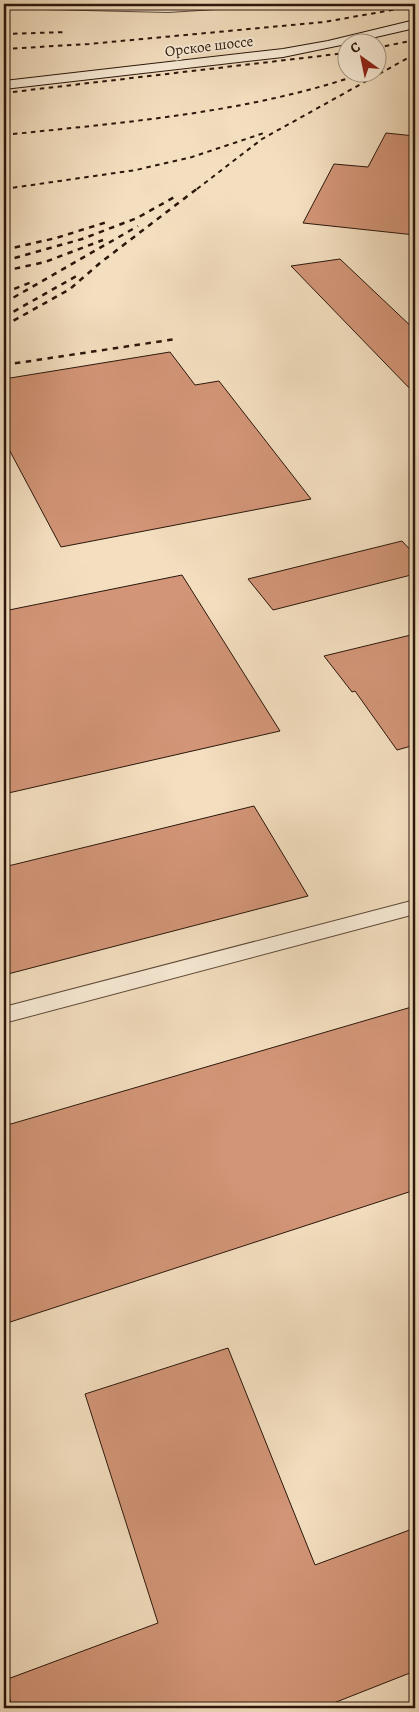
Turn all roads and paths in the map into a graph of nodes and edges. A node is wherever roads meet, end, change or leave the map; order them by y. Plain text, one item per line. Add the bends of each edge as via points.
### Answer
1 (262, 4) edge
2 (4, 6) edge
3 (415, 24) edge
4 (4, 85) edge
5 (415, 907) edge
6 (4, 1015) edge

1 - 2 lane via 168,10
3 - 4 street, Орское шоссе via 283,53
5 - 6 lane

